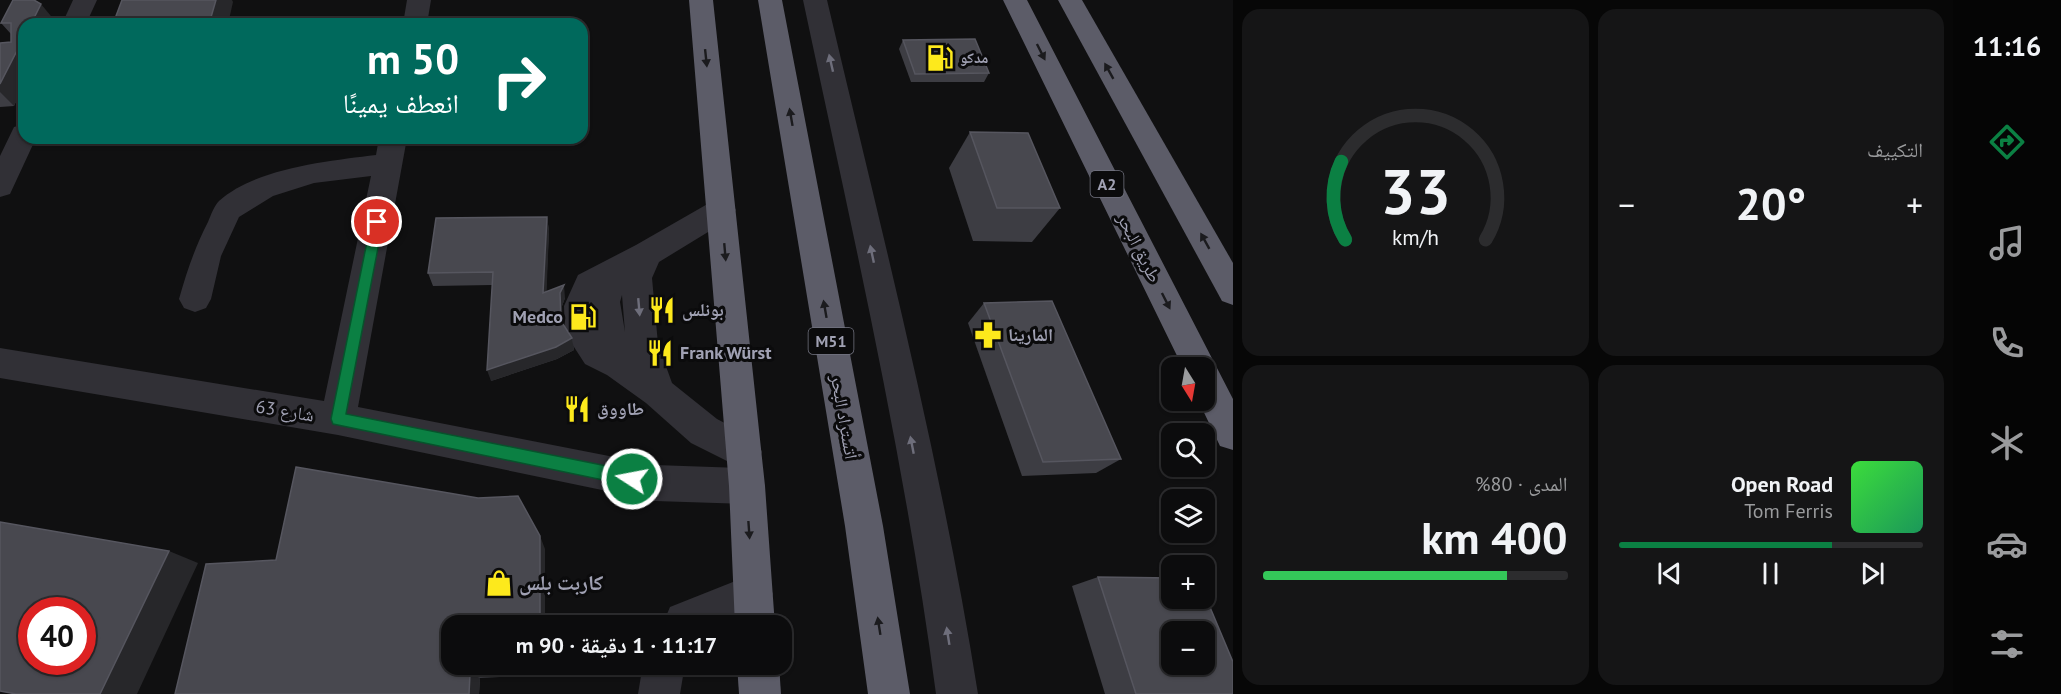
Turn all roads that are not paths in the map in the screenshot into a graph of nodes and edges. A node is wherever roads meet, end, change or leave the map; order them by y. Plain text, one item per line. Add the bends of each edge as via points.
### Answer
1 (85, 0) edge
2 (419, 0) edge
3 (701, 0) edge
4 (770, 0) edge
5 (815, 0) edge
6 (1014, 0) edge
7 (1070, 0) edge
8 (77, 18) edge
9 (416, 18) edge
10 (19, 144) edge
11 (390, 151) edge
12 (0, 186) edge
13 (721, 210) junction
14 (647, 254) junction
15 (1233, 292) edge
16 (195, 299) dead end
17 (1194, 357) edge
18 (0, 363) edge
19 (658, 393) junction
20 (1215, 399) edge
21 (338, 419) junction
22 (1233, 434) edge
23 (744, 452) junction
24 (747, 486) junction
25 (754, 610) edge
26 (722, 615) edge
27 (662, 675) edge
28 (759, 675) edge
29 (659, 694) edge
30 (760, 694) edge
31 (889, 694) edge
32 (961, 694) edge

1 - 8 street
2 - 9 street
3 -> 13 highway
31 -> 4 highway, أتستراد البحر / M51 via 864,526
32 -> 5 street via 897,371
6 -> 17 highway, طريق البحر / A2
15 -> 7 highway
10 - 12 street
11 - 16 street via 263,188 228,210 206,256
11 - 21 street
13 - 14 street
13 -> 23 highway
14 -> 19 street via 636,278 642,344
14 - 19 street via 613,271 604,302 607,328 619,365
18 - 21 street, شارع 63
19 - 23 street via 704,432
20 - 22 highway
21 - 24 street, شارع 63 via 655,483
23 - 24 highway
24 -> 25 highway
25 - 26 street
27 - 29 street
28 - 30 highway

